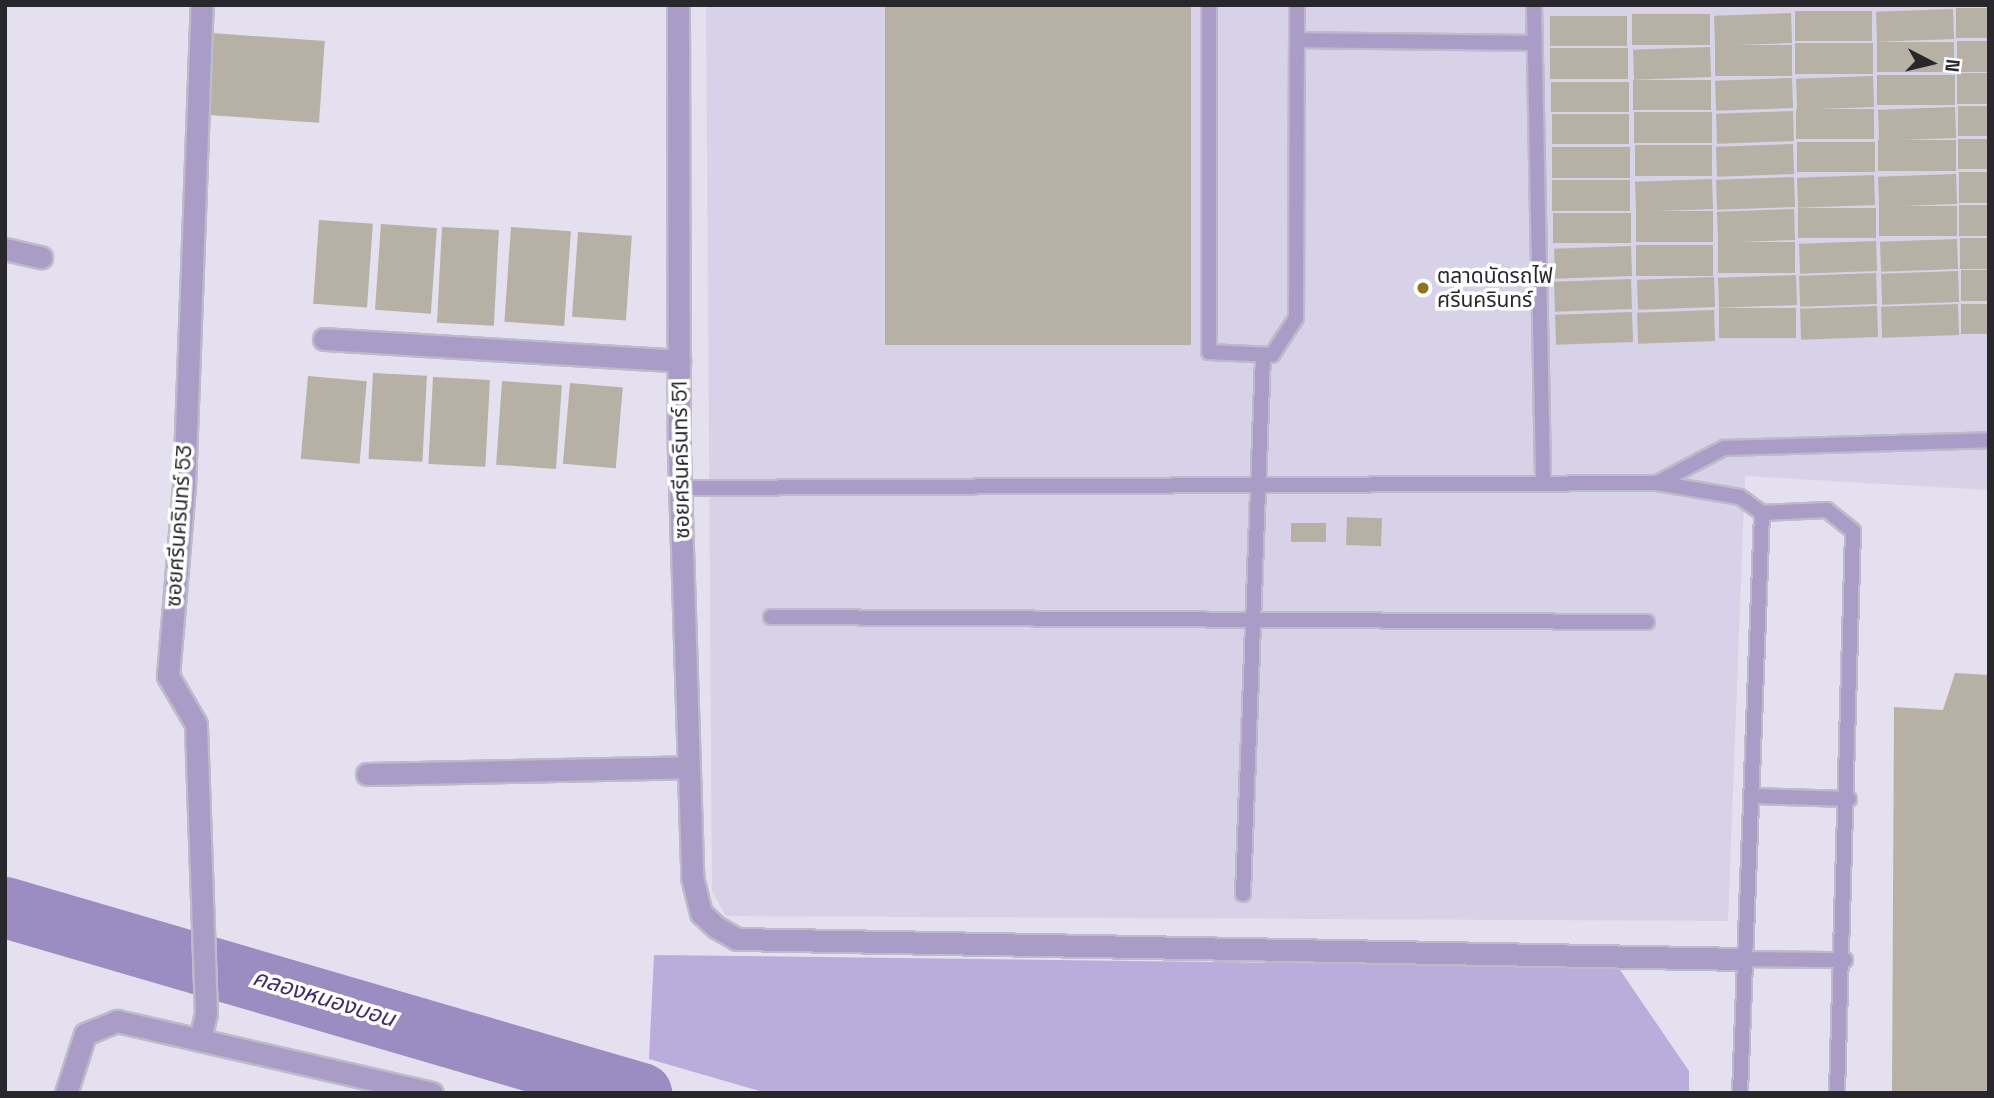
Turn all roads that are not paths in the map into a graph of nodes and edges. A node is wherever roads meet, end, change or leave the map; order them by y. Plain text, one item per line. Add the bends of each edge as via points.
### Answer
1 (202, 5) edge
2 (678, 5) edge
3 (1209, 5) edge
4 (1297, 5) edge
5 (1534, 5) edge
6 (1297, 40) junction
7 (1533, 43) junction
8 (5, 249) edge
9 (41, 257) dead end
10 (324, 339) dead end
11 (1263, 357) junction
12 (679, 361) junction
13 (1989, 440) edge
14 (1657, 483) junction
15 (1259, 484) junction
16 (1543, 484) junction
17 (680, 488) junction
18 (1762, 513) junction
19 (771, 617) dead end
20 (1256, 621) junction
21 (1647, 622) dead end
22 (689, 767) junction
23 (367, 775) dead end
24 (1751, 796) junction
25 (1849, 799) junction
26 (1243, 894) dead end
27 (1744, 959) junction
28 (1844, 960) junction
29 (200, 1039) junction
30 (66, 1093) edge
31 (432, 1093) edge
32 (1740, 1093) edge
33 (1837, 1093) edge

1 - 29 street, ซอยศรีนครินทร์ 53 via 184,487 168,676 196,724 206,1014
2 - 12 street, ซอยศรีนครินทร์ 51
3 - 11 lane via 1209,352
4 - 6 lane
5 - 7 lane
6 - 7 lane
6 - 11 lane via 1297,310 1288,338
7 - 16 lane
8 - 9 street
10 - 12 street
11 - 15 lane
12 - 17 street, ซอยศรีนครินทร์ 51
13 - 14 lane via 1724,448
14 - 16 lane
14 - 18 lane via 1740,497
15 - 16 lane
15 - 17 lane
15 - 20 lane
17 - 22 street, ซอยศรีนครินทร์ 51
18 - 24 lane
18 - 25 lane via 1827,510 1853,531
19 - 20 lane
20 - 21 lane
20 - 26 lane
22 - 23 street
22 - 27 street, ซอยศรีนครินทร์ 51 via 692,877 701,913 737,939
24 - 25 lane
24 - 27 lane
25 - 28 lane
27 - 28 lane
27 - 32 lane
28 - 33 lane
29 - 30 street via 106,1022 85,1034
29 - 31 street

